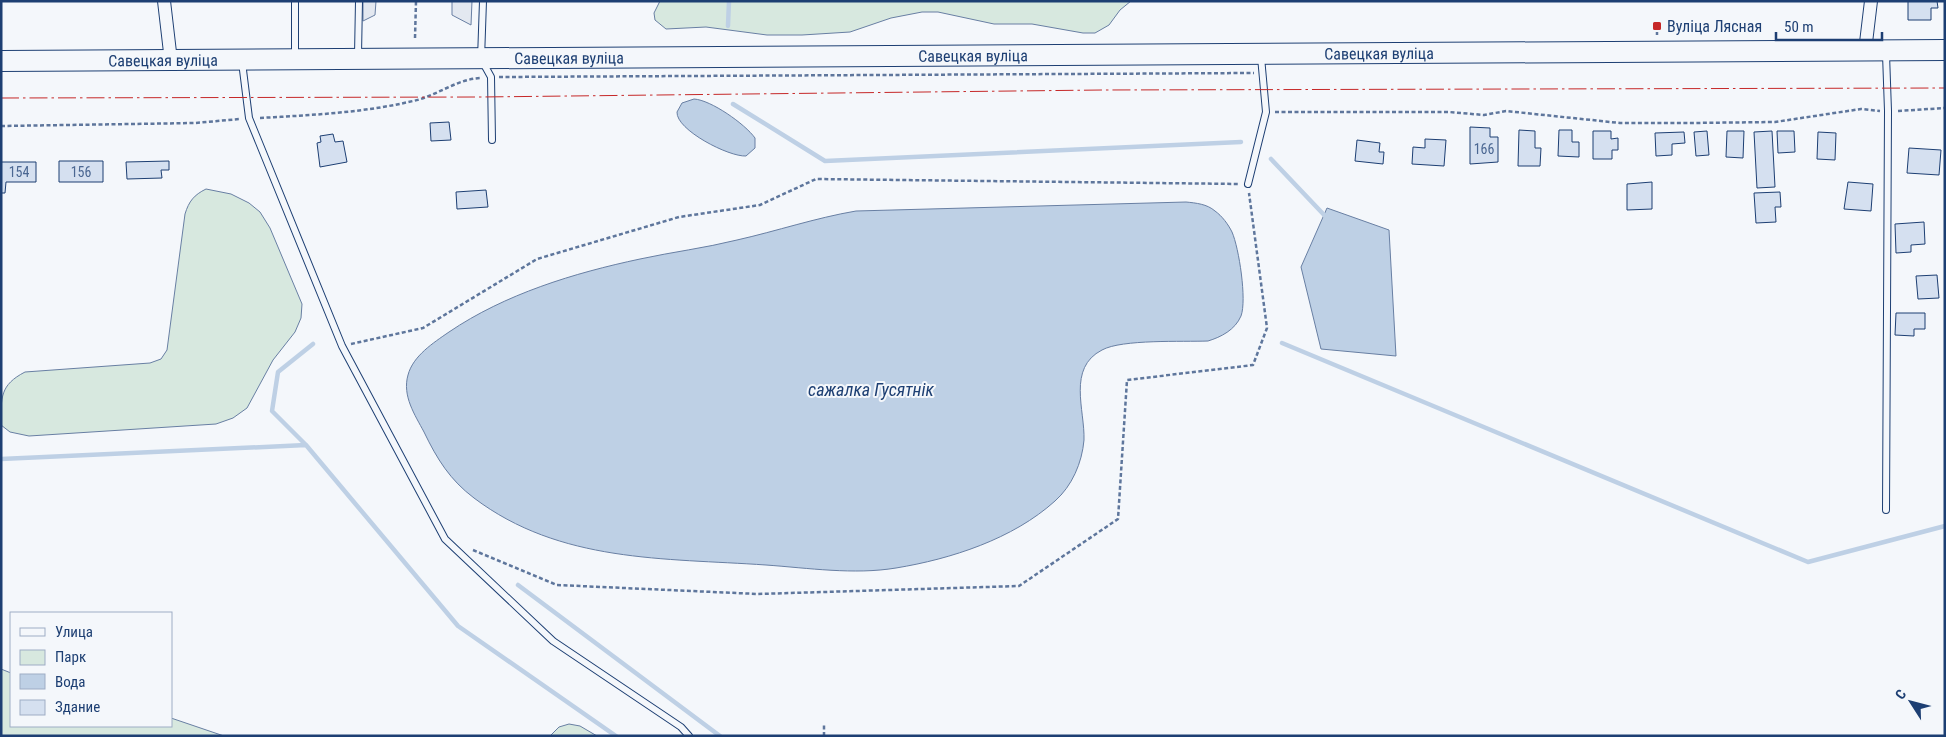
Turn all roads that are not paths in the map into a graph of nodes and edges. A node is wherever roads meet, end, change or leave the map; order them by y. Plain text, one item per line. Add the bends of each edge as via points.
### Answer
1 (164, 1) edge
2 (295, 1) edge
3 (360, 1) edge
4 (483, 1) edge
5 (1871, 1) edge
6 (1866, 50) junction
7 (1945, 50) edge
8 (1886, 51) junction
9 (1260, 53) junction
10 (358, 59) junction
11 (481, 59) junction
12 (296, 60) junction
13 (1, 61) edge
14 (171, 61) junction
15 (242, 61) junction
16 (492, 140) dead end
17 (1248, 184) road end
18 (1886, 510) dead end
19 (689, 736) edge

1 - 14 street
2 - 12 lane
3 - 10 lane
4 - 11 lane
5 - 6 street
6 - 8 main road, Савецкая вуліца
6 - 9 main road, Савецкая вуліца
7 - 8 main road, Савецкая вуліца
8 - 18 lane
9 - 11 main road, Савецкая вуліца
9 - 17 lane via 1266,112
10 - 11 main road, Савецкая вуліца
10 - 12 main road, Савецкая вуліца
11 - 16 lane via 491,78
12 - 15 main road, Савецкая вуліца
13 - 14 main road, Савецкая вуліца
14 - 15 main road, Савецкая вуліца
15 - 19 lane via 249,118 342,346 445,538 553,641 681,727

